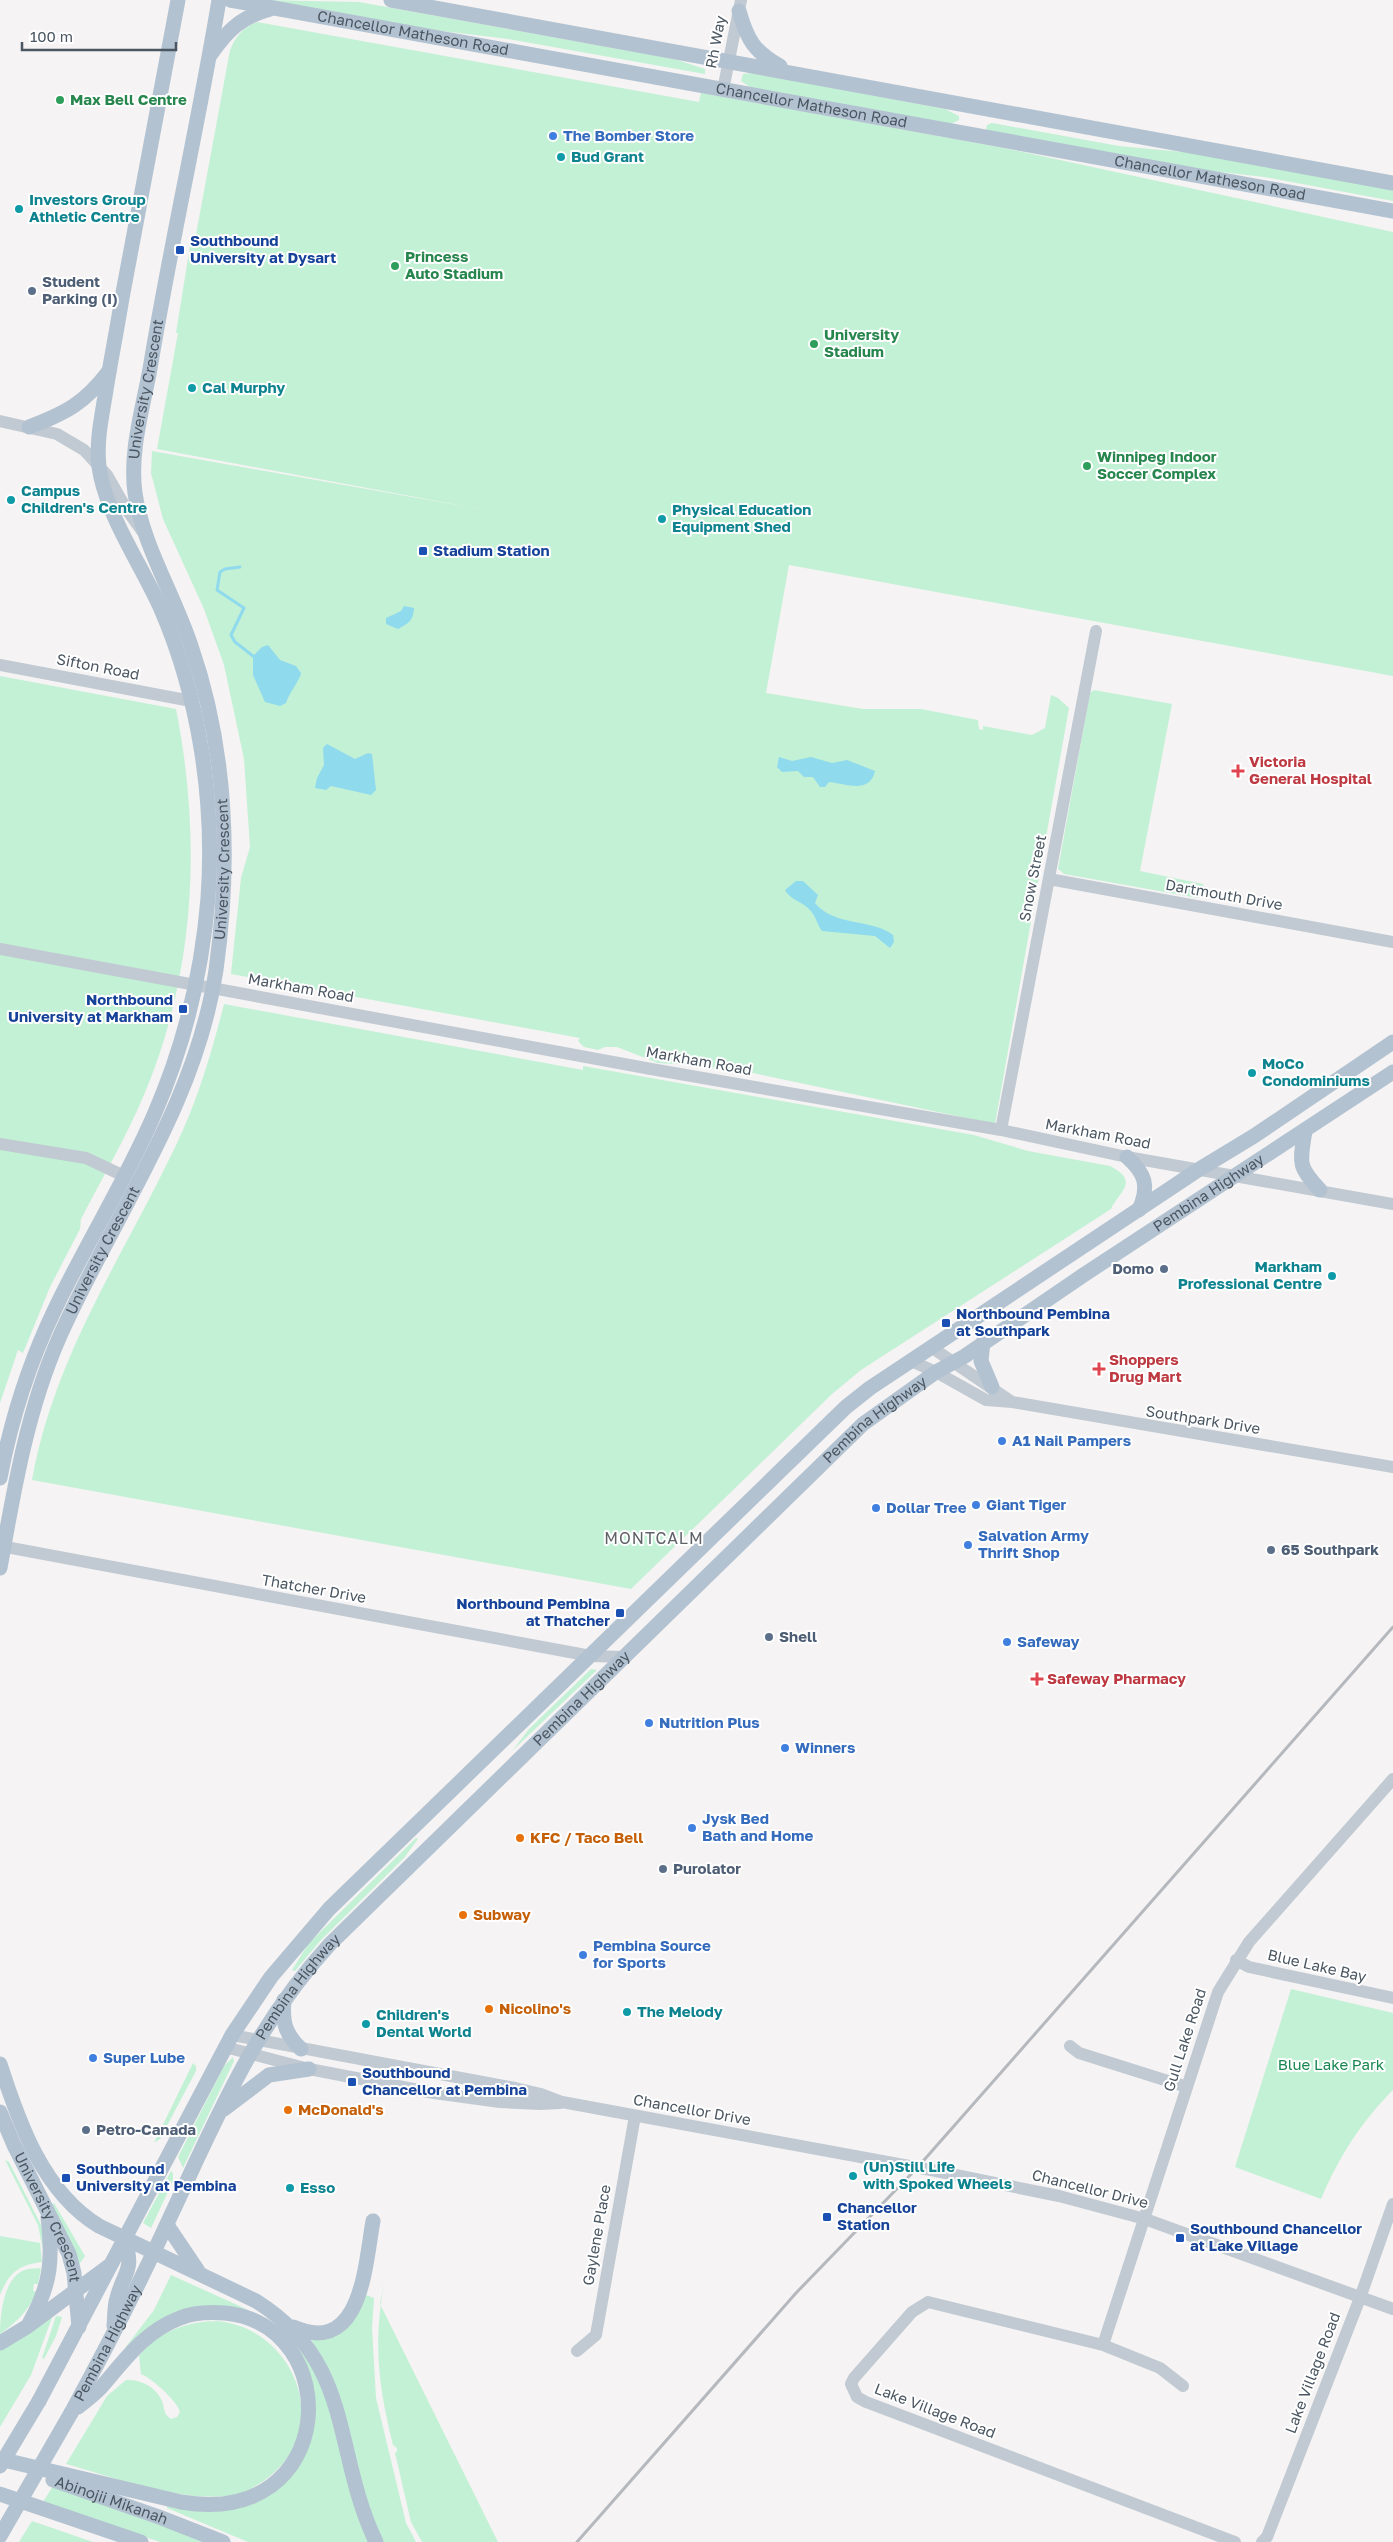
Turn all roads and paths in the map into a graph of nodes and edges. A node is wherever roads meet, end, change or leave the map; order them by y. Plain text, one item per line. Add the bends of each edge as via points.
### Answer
1 (178, 0) edge
2 (218, 0) edge
3 (230, 0) edge
4 (391, 0) edge
5 (740, 5) edge
6 (273, 8) junction
7 (208, 59) junction
8 (728, 61) junction
9 (795, 74) junction
10 (723, 90) junction
11 (1393, 173) edge
12 (1368, 178) junction
13 (1393, 182) edge
14 (1393, 210) edge
15 (110, 370) junction
16 (0, 422) edge
17 (29, 427) junction
18 (99, 465) junction
19 (142, 531) junction
20 (1096, 631) dead end
21 (0, 665) edge
22 (191, 701) junction
23 (1049, 879) junction
24 (1393, 942) edge
25 (0, 949) edge
26 (196, 985) junction
27 (212, 988) junction
28 (1393, 1042) edge
29 (1393, 1072) edge
30 (1001, 1130) junction
31 (1305, 1131) junction
32 (0, 1144) edge
33 (1127, 1157) junction
34 (1198, 1170) junction
35 (124, 1176) junction
36 (1236, 1176) junction
37 (1320, 1190) junction
38 (1393, 1204) edge
39 (1139, 1210) junction
40 (983, 1342) junction
41 (931, 1347) junction
42 (911, 1361) junction
43 (953, 1361) junction
44 (936, 1372) junction
45 (992, 1387) junction
46 (1012, 1402) junction
47 (1391, 1468) edge
48 (0, 1478) edge
49 (2, 1546) edge
50 (0, 1568) edge
51 (591, 1656) junction
52 (623, 1657) junction
53 (1391, 1785) edge
54 (1236, 1960) junction
55 (1393, 1998) edge
56 (284, 2000) junction
57 (229, 2041) junction
58 (1070, 2046) dead end
59 (253, 2047) junction
60 (301, 2049) junction
61 (0, 2064) edge
62 (309, 2069) junction
63 (1187, 2087) junction
64 (562, 2102) junction
65 (0, 2112) edge
66 (219, 2113) junction
67 (635, 2116) junction
68 (1393, 2204) edge
69 (47, 2208) junction
70 (1145, 2219) junction
71 (373, 2221) dead end
72 (167, 2225) junction
73 (125, 2238) junction
74 (154, 2252) junction
75 (111, 2264) junction
76 (202, 2275) junction
77 (76, 2290) junction
78 (1360, 2298) junction
79 (1393, 2309) edge
80 (287, 2324) junction
81 (28, 2326) junction
82 (79, 2327) junction
83 (113, 2335) junction
84 (0, 2343) edge
85 (1103, 2346) junction
86 (577, 2351) dead end
87 (1184, 2386) dead end
88 (72, 2413) junction
89 (0, 2461) edge
90 (0, 2466) edge
91 (0, 2494) edge
92 (0, 2536) edge
93 (141, 2542) edge
94 (223, 2542) edge
95 (376, 2542) edge
96 (1235, 2542) edge
97 (1262, 2542) edge

1 - 15 main road, University Crescent
2 - 7 main road, University Crescent
3 - 6 main road, Chancellor Matheson Road
4 - 8 main road, Chancellor Matheson Road
5 - 8 street, Rh Way
5 - 9 main road via 745,32 764,58
6 - 7 main road via 252,14 235,25
6 - 10 main road, Chancellor Matheson Road
7 - 19 main road, University Crescent via 136,448 135,494
8 - 9 main road, Chancellor Matheson Road
8 - 10 street, Rh Way
9 - 12 main road, Chancellor Matheson Road
10 - 14 main road, Chancellor Matheson Road
11 - 12 main road
12 - 13 main road, Chancellor Matheson Road
15 - 17 main road via 71,410
15 - 18 main road, University Crescent via 98,438
16 - 17 street
17 - 18 street via 71,441
18 - 19 street
18 - 22 main road, University Crescent via 108,500 167,625
19 - 27 main road, University Crescent via 166,580 191,644 215,737 224,811 225,874
20 - 23 street, Snow Street
21 - 22 street, Sifton Road
22 - 26 main road, University Crescent via 204,772 209,842 207,903
23 - 24 street, Dartmouth Drive
23 - 30 street, Snow Street
25 - 26 street, Markham Road
26 - 27 street, Markham Road
26 - 35 main road, University Crescent via 172,1072 148,1130
27 - 30 street, Markham Road
27 - 49 main road, University Crescent via 195,1051 168,1123 48,1364 26,1432
28 - 34 main road, Pembina Highway
29 - 31 main road, Pembina Highway
30 - 33 street, Markham Road
31 - 36 main road, Pembina Highway
31 - 37 main road via 1301,1163 1305,1175
32 - 35 street via 79,1156
33 - 34 street, Markham Road
33 - 39 main road via 1140,1169 1144,1178 1144,1198
34 - 36 street, Markham Road
34 - 39 main road, Pembina Highway
35 - 48 main road, University Crescent via 39,1344 13,1419
36 - 37 street, Markham Road
36 - 40 main road, Pembina Highway
37 - 38 street, Markham Road
39 - 41 main road, Pembina Highway
40 - 43 main road, Pembina Highway
40 - 45 main road via 981,1362
41 - 42 main road, Pembina Highway
41 - 43 street, Southpark Drive
42 - 44 street, Southpark Drive
42 - 51 main road, Pembina Highway via 846,1407
43 - 44 main road, Pembina Highway
43 - 45 street, Southpark Drive
44 - 46 street, Southpark Drive via 986,1400
44 - 52 main road, Pembina Highway via 863,1424
45 - 46 street, Southpark Drive
46 - 47 street, Southpark Drive
49 - 50 main road, University Crescent
49 - 51 street, Thatcher Drive
51 - 52 street, Thatcher Drive
51 - 57 main road, Pembina Highway via 308,1932 263,1987
52 - 56 main road, Pembina Highway via 330,1944
53 - 54 street, Gull Lake Road
54 - 55 street, Blue Lake Bay via 1249,1967
54 - 63 street, Gull Lake Road via 1218,1992
56 - 59 main road, Pembina Highway
56 - 60 main road via 286,2032
57 - 59 street, Chancellor Drive
57 - 73 main road, Pembina Highway
58 - 63 street via 1079,2053
59 - 60 street, Chancellor Drive
59 - 62 street, Chancellor Drive
59 - 66 main road, Pembina Highway
60 - 64 street, Chancellor Drive via 515,2088
61 - 73 main road, University Crescent via 18,2116 36,2155 55,2185 84,2215
62 - 64 street, Chancellor Drive via 459,2096 540,2104
62 - 66 main road via 269,2075
63 - 70 street, Gull Lake Road
64 - 67 street, Chancellor Drive
65 - 69 main road, University Crescent
66 - 72 main road, Pembina Highway
67 - 70 street, Chancellor Drive via 966,2177 1059,2196
67 - 86 street, Gaylene Place via 596,2335
68 - 78 street, Lake Village Road
69 - 77 main road, University Crescent via 69,2254
69 - 81 main road via 51,2268 43,2297
70 - 78 street, Chancellor Drive
70 - 85 street
71 - 80 main road via 358,2300 344,2322 317,2334
72 - 74 main road, Pembina Highway
72 - 76 main road
73 - 74 main road, University Crescent
73 - 75 main road, Pembina Highway
73 - 83 main road via 130,2257 129,2269 116,2298
74 - 76 main road, University Crescent
74 - 83 main road, Pembina Highway
75 - 77 main road
75 - 82 main road, Pembina Highway
76 - 80 main road, University Crescent via 256,2301
77 - 81 main road
77 - 82 main road, University Crescent
78 - 79 street, Chancellor Drive
78 - 97 street, Lake Village Road via 1267,2537
80 - 95 main road via 310,2350 324,2375 336,2408 356,2490
81 - 84 main road
82 - 90 main road, Pembina Highway, bridge
83 - 88 main road, Pembina Highway
85 - 87 street, Lake Village Road via 1160,2368
85 - 96 street, Lake Village Road via 928,2302 912,2312 851,2384 857,2397 866,2402
88 - 89 main road via 103,2386 128,2354 149,2335 180,2318 209,2312 246,2317 279,2339 301,2371 308,2393 309,2414 300,2450 286,2472 255,2496 230,2503 201,2505 181,2502
88 - 92 main road, Pembina Highway, bridge
89 - 94 main road, Abinojii Mikanah
91 - 93 main road, Abinojii Mikanah

